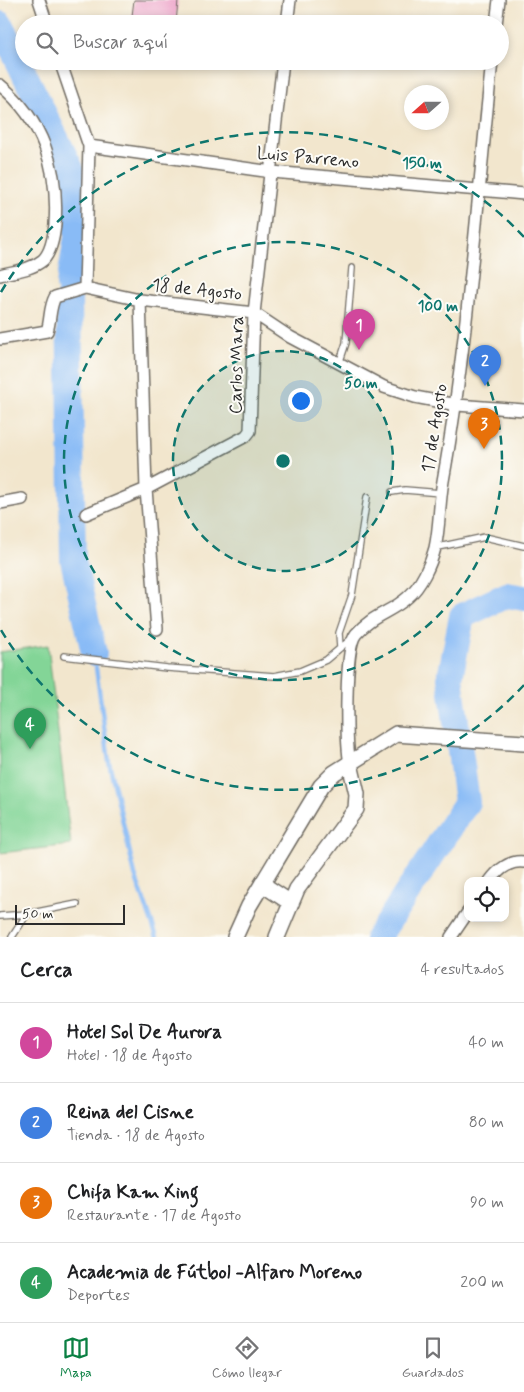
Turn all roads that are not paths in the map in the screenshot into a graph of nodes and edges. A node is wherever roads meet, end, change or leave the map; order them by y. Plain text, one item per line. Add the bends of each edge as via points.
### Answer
1 (39, 0) edge
2 (290, 0) edge
3 (499, 0) edge
4 (44, 15) edge
5 (288, 15) edge
6 (497, 15) edge
7 (63, 70) edge
8 (282, 70) edge
9 (491, 70) edge
10 (0, 85) edge
11 (89, 146) junction
12 (272, 172) junction
13 (478, 189) junction
14 (524, 194) edge
15 (352, 268) dead end
16 (0, 274) edge
17 (84, 288) junction
18 (140, 300) junction
19 (254, 313) junction
20 (0, 339) edge
21 (340, 364) junction
22 (457, 405) junction
23 (524, 410) edge
24 (146, 489) junction
25 (392, 492) dead end
26 (441, 493) junction
27 (367, 497) dead end
28 (22, 499) dead end
29 (0, 502) edge
30 (86, 514) dead end
31 (524, 546) edge
32 (434, 548) junction
33 (156, 629) dead end
34 (354, 635) junction
35 (340, 648) junction
36 (64, 656) dead end
37 (524, 743) edge
38 (350, 764) junction
39 (524, 862) edge
40 (494, 877) edge
41 (262, 884) junction
42 (291, 903) junction
43 (77, 904) dead end
44 (27, 914) junction
45 (0, 916) edge
46 (464, 918) edge
47 (12, 937) edge
48 (235, 937) edge
49 (277, 937) edge
50 (451, 937) edge

1 - 4 street
2 - 5 street
3 - 6 street
7 - 11 street
8 - 12 street, Carlos Mara
9 - 13 street, 17 de Agosto
10 - 16 street via 16,98 36,127 51,160 57,200 54,237 44,259 26,269
11 - 12 street, Luis Parreno
11 - 17 street
12 - 13 street, Luis Parreno
12 - 19 street, Carlos Mara
13 - 14 street, Luis Parreno
13 - 22 street, 17 de Agosto
15 - 21 lane via 346,343
17 - 18 street, 18 de Agosto
17 - 20 street via 55,297 50,305 47,332
18 - 19 street, 18 de Agosto
18 - 24 street
19 - 21 street, 18 de Agosto
19 - 24 street, Carlos Mara via 250,431
21 - 22 street, 18 de Agosto via 415,397
22 - 23 street, 18 de Agosto
22 - 26 street, 17 de Agosto
24 - 30 street
24 - 33 street
25 - 26 lane
26 - 32 street, 17 de Agosto
27 - 35 lane via 352,595 339,633
28 - 29 street
31 - 32 lane via 485,537
32 - 34 street, 17 de Agosto via 422,580 408,598 373,617
34 - 35 lane
34 - 38 street via 346,697
35 - 36 lane via 326,660 300,671 274,676
37 - 38 street via 396,734
38 - 41 street via 321,786
38 - 42 street via 357,794 356,809 297,889
39 - 40 street via 506,866
41 - 42 street
41 - 48 street
42 - 49 street
43 - 44 lane
44 - 45 lane
44 - 47 lane
46 - 50 street

